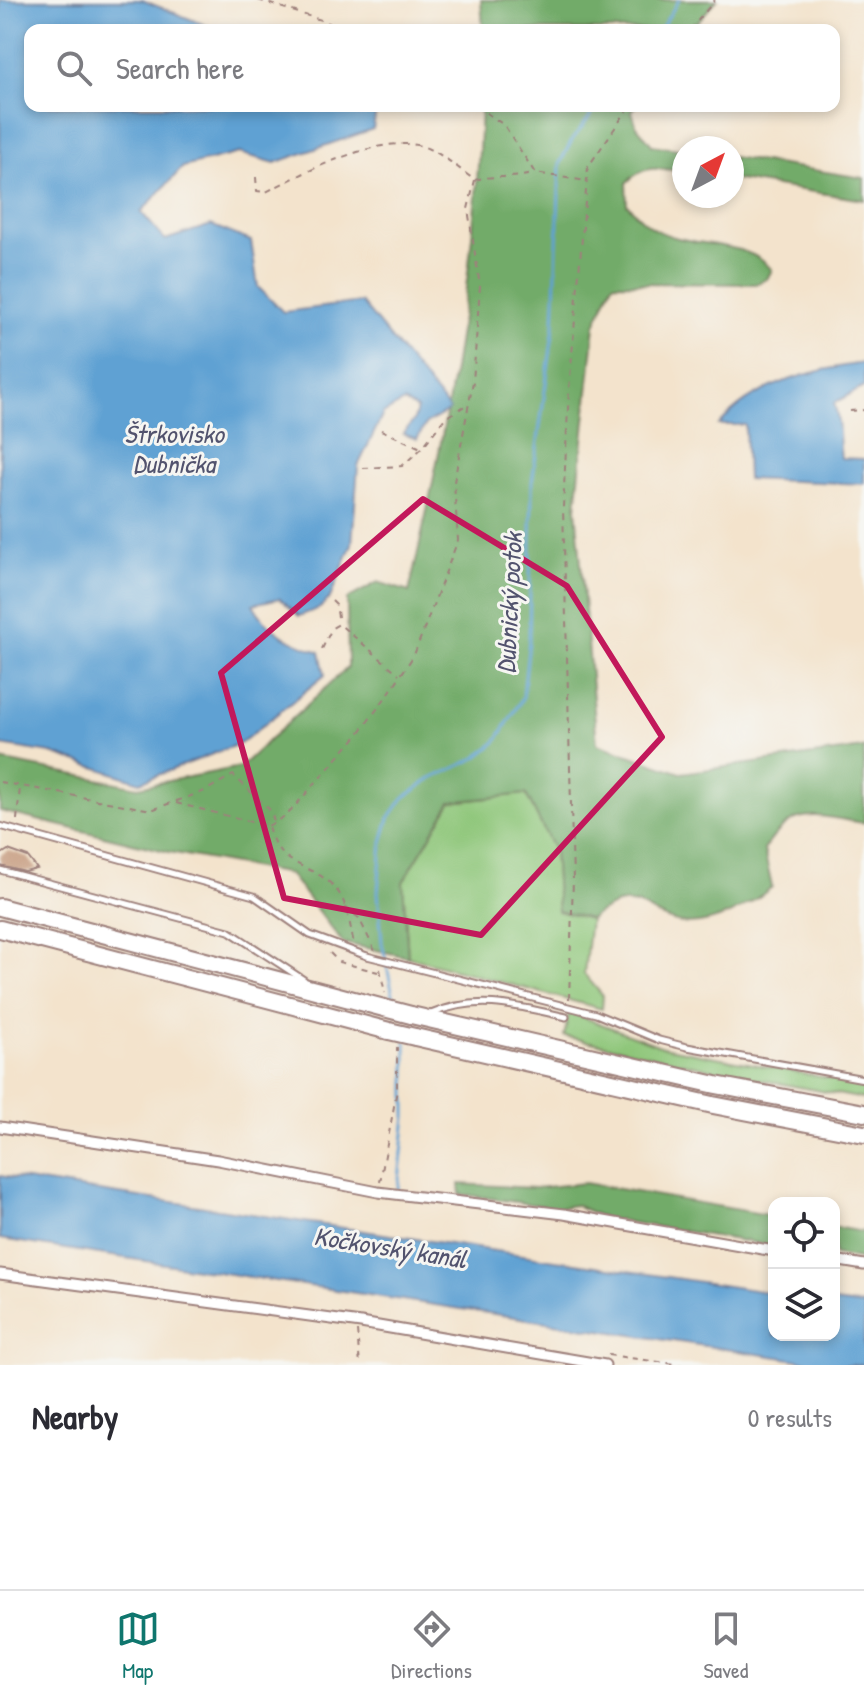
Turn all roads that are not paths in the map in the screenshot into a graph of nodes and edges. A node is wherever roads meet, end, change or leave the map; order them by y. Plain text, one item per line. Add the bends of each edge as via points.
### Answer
1 (0, 826) edge
2 (0, 870) edge
3 (0, 907) edge
4 (0, 929) edge
5 (317, 991) junction
6 (417, 1016) junction
7 (566, 1017) dead end
8 (864, 1079) edge
9 (864, 1113) edge
10 (0, 1127) edge
11 (864, 1134) edge
12 (768, 1250) edge
13 (840, 1261) edge
14 (864, 1265) edge
15 (0, 1274) edge
16 (605, 1365) edge

1 - 8 lane, bridge via 254,896 324,941 367,956 569,1006 687,1047
2 - 5 lane via 229,931
3 - 5 highway
4 - 11 highway, bridge via 389,1031
5 - 6 highway, bridge
6 - 7 lane via 486,1001
6 - 9 highway via 701,1082
10 - 12 street via 218,1160 378,1192 564,1214
13 - 14 street
15 - 16 street via 358,1323

